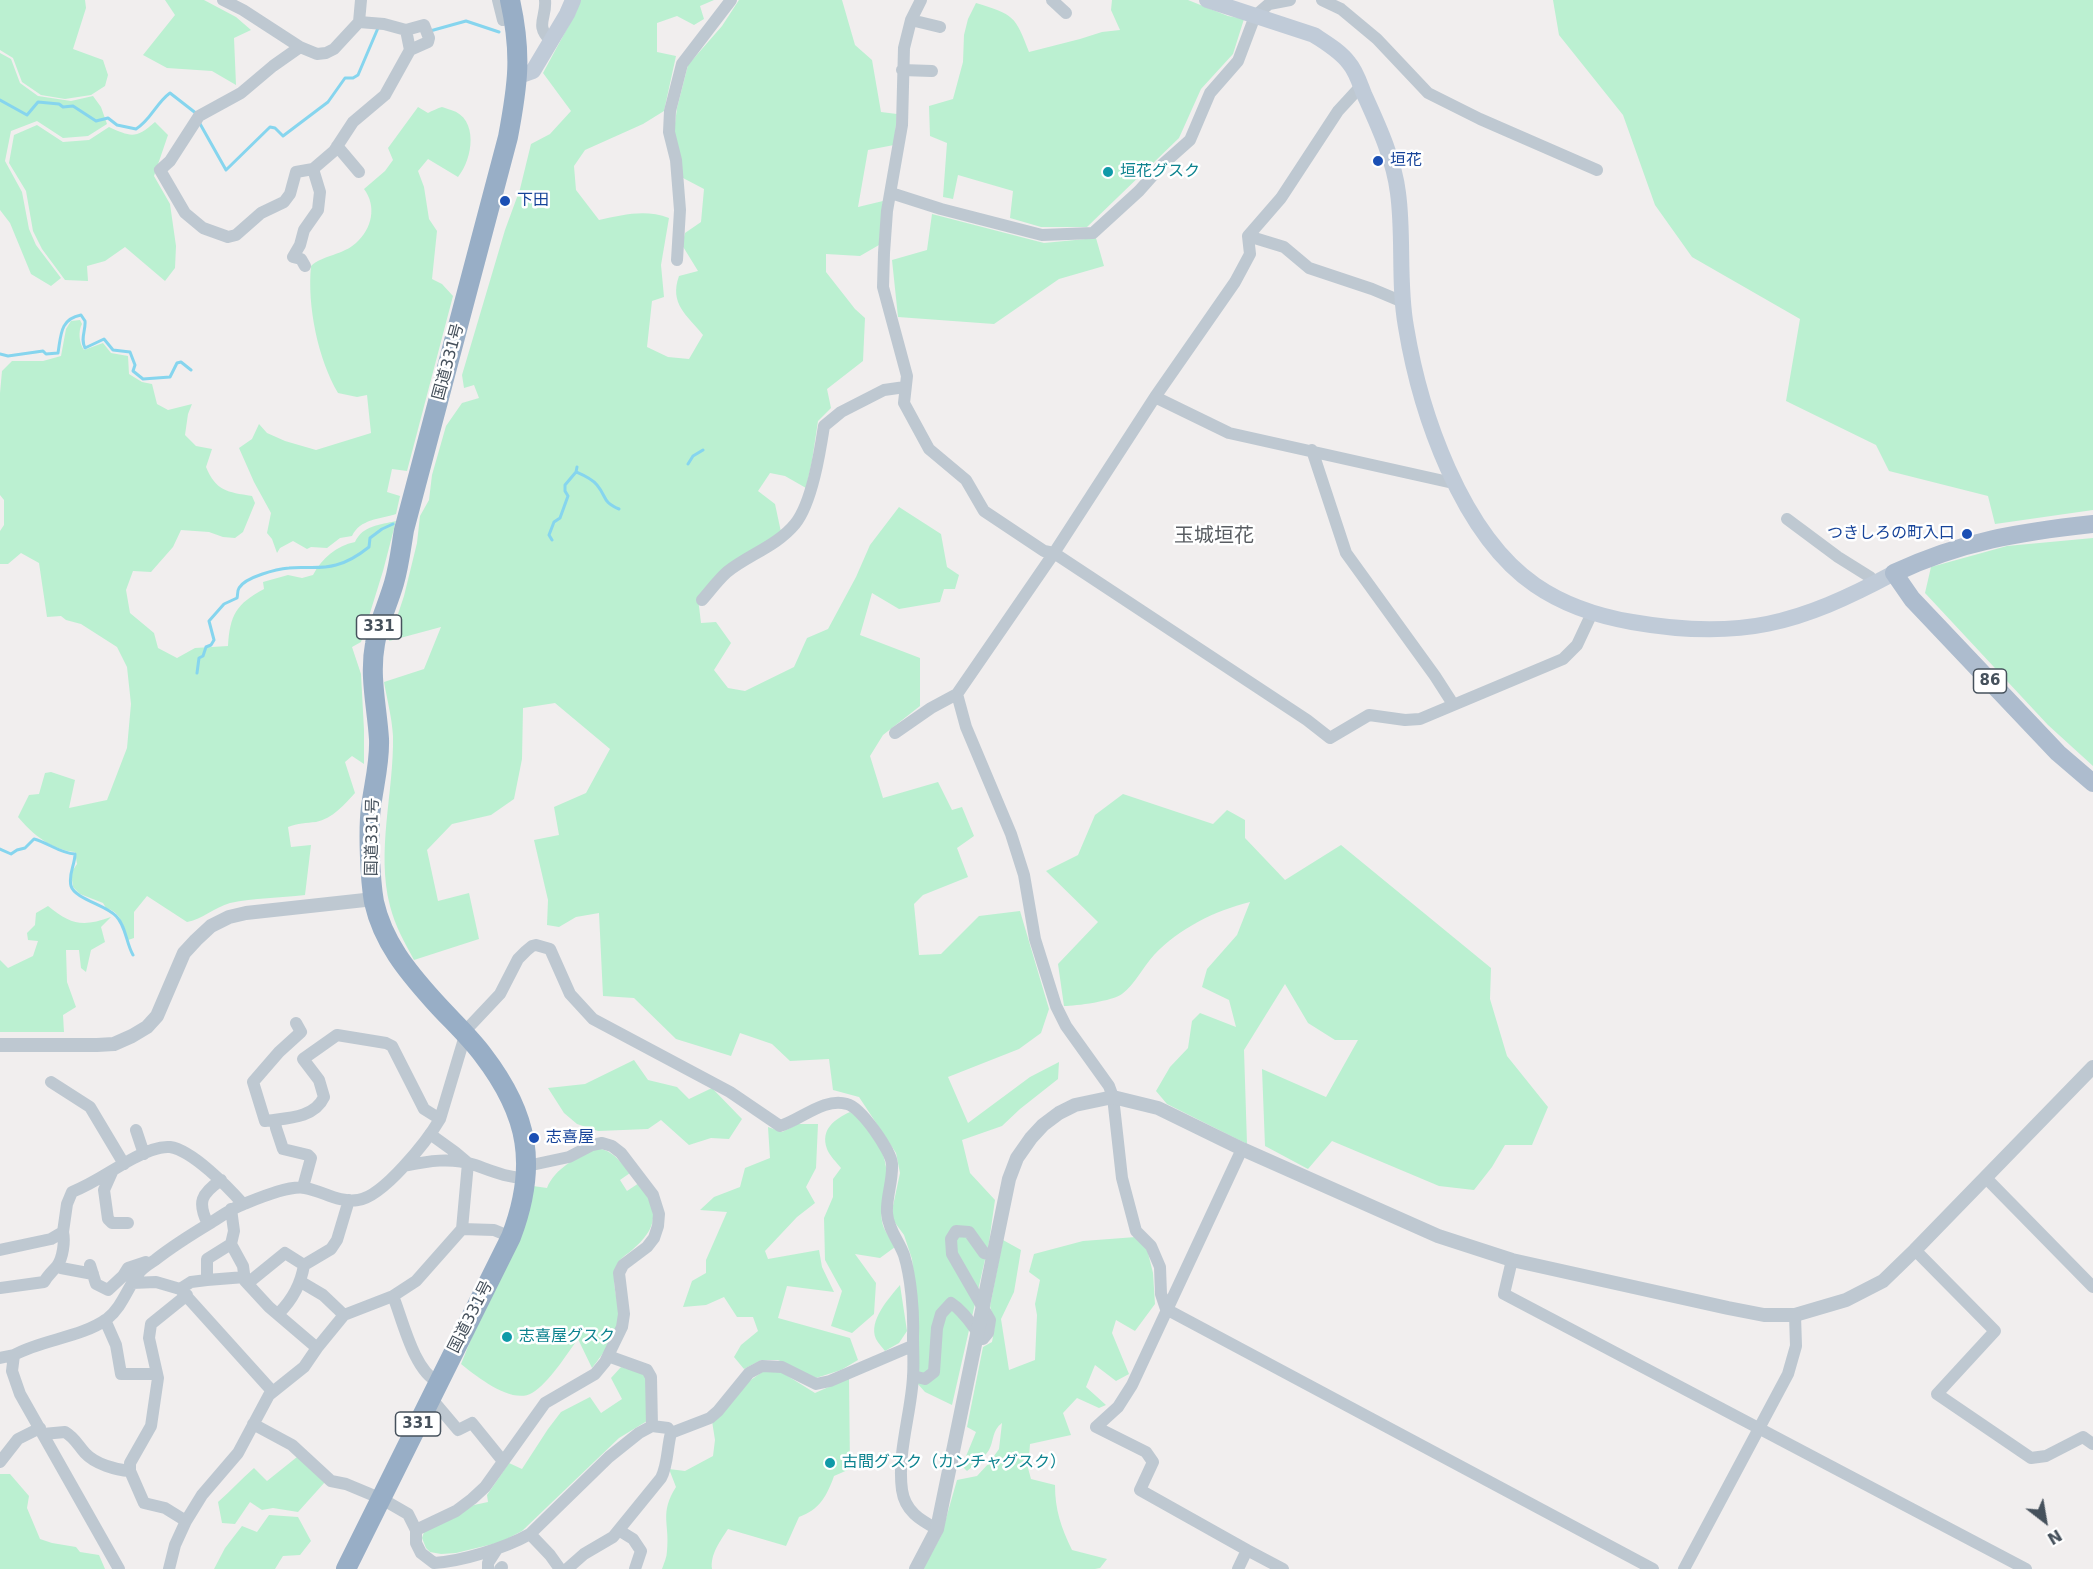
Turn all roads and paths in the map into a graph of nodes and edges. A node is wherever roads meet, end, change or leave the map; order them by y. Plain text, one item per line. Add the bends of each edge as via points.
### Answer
1 (223, 0) edge
2 (362, 0) edge
3 (498, 0) edge
4 (510, 0) edge
5 (545, 0) edge
6 (573, 0) edge
7 (731, 0) edge
8 (921, 0) edge
9 (1052, 0) edge
10 (1208, 0) edge
11 (1290, 0) edge
12 (1322, 0) edge
13 (1066, 13) dead end
14 (1255, 16) junction
15 (503, 20) dead end
16 (911, 20) junction
17 (359, 22) junction
18 (940, 27) dead end
19 (406, 30) junction
20 (550, 41) junction
21 (300, 47) junction
22 (410, 50) junction
23 (902, 70) junction
24 (932, 71) dead end
25 (519, 76) junction
26 (1361, 86) junction
27 (337, 146) junction
28 (312, 169) junction
29 (1597, 170) dead end
30 (359, 172) dead end
31 (891, 193) junction
32 (1248, 236) junction
33 (677, 260) dead end
34 (305, 266) dead end
35 (1403, 302) junction
36 (905, 387) junction
37 (1155, 397) junction
38 (1312, 450) junction
39 (1453, 483) junction
40 (1786, 519) dead end
41 (2093, 524) edge
42 (1054, 553) junction
43 (1894, 573) junction
44 (1875, 583) junction
45 (702, 600) dead end
46 (1592, 613) junction
47 (957, 694) junction
48 (1453, 704) junction
49 (895, 733) dead end
50 (2093, 783) edge
51 (374, 899) junction
52 (296, 1023) dead end
53 (465, 1035) junction
54 (0, 1045) edge
55 (2091, 1074) edge
56 (51, 1082) dead end
57 (1113, 1097) junction
58 (70, 1106) dead end
59 (93, 1112) junction
60 (440, 1119) junction
61 (275, 1120) junction
62 (136, 1130) dead end
63 (430, 1134) junction
64 (1242, 1149) junction
65 (144, 1154) junction
66 (468, 1163) junction
67 (124, 1164) junction
68 (404, 1166) junction
69 (112, 1172) junction
70 (526, 1172) junction
71 (1986, 1178) junction
72 (221, 1180) junction
73 (303, 1187) junction
74 (349, 1200) junction
75 (237, 1207) junction
76 (128, 1223) dead end
77 (208, 1224) junction
78 (462, 1229) junction
79 (63, 1232) junction
80 (511, 1237) junction
81 (231, 1244) junction
82 (1, 1248) edge
83 (1915, 1250) junction
84 (994, 1255) junction
85 (156, 1259) junction
86 (1512, 1260) junction
87 (58, 1265) junction
88 (304, 1265) junction
89 (207, 1280) junction
90 (246, 1280) junction
91 (301, 1282) junction
92 (132, 1283) junction
93 (2093, 1287) edge
94 (0, 1288) edge
95 (183, 1292) junction
96 (393, 1296) junction
97 (1166, 1310) junction
98 (279, 1313) junction
99 (1795, 1315) junction
100 (344, 1316) junction
101 (105, 1320) junction
102 (912, 1346) junction
103 (317, 1348) junction
104 (14, 1355) junction
105 (608, 1356) junction
106 (0, 1358) edge
107 (157, 1374) junction
108 (913, 1376) junction
109 (435, 1390) junction
110 (272, 1391) junction
111 (253, 1424) junction
112 (652, 1426) junction
113 (1759, 1428) junction
114 (42, 1431) junction
115 (671, 1433) junction
116 (2093, 1444) edge
117 (502, 1460) junction
118 (0, 1462) edge
119 (130, 1471) junction
120 (382, 1499) junction
121 (186, 1521) junction
122 (937, 1528) junction
123 (416, 1530) junction
124 (620, 1531) junction
125 (530, 1534) junction
126 (497, 1549) junction
127 (1248, 1550) junction
128 (119, 1569) edge
129 (169, 1569) edge
130 (346, 1569) edge
131 (488, 1569) edge
132 (560, 1569) edge
133 (567, 1569) edge
134 (635, 1569) edge
135 (916, 1569) edge
136 (1238, 1569) edge
137 (1282, 1569) edge
138 (1653, 1569) edge
139 (1684, 1569) edge
140 (2026, 1569) edge

1 - 21 street
2 - 17 street
3 - 15 street
4 - 25 highway, 国道331号 / 331
5 - 20 street via 541,20 543,33
6 - 20 main road
7 - 33 street via 682,64 670,111 669,132 676,160 680,210
8 - 16 street
9 - 13 street
10 - 14 main road
11 - 14 street via 1269,3
12 - 29 street via 1341,9 1377,39 1428,93
14 - 26 main road via 1301,30 1329,45 1349,63
14 - 31 street via 1238,61 1210,93 1190,140 1093,232 1042,235
16 - 18 street
16 - 23 street
17 - 19 street
17 - 21 street via 326,53
19 - 22 street
19 - 22 street via 424,25 429,38
20 - 25 main road via 533,70
21 - 28 street via 241,93 199,116 160,170 185,213 203,228 228,237 284,202 296,172
22 - 27 street via 385,95 353,122
23 - 24 street
23 - 31 street via 902,125
25 - 51 highway, 国道331号 / 331 via 508,137 404,530 397,572 375,644 379,739 371,809
26 - 32 street via 1338,111 1281,198
26 - 35 main road via 1387,150 1398,192
27 - 28 street
27 - 30 street
28 - 34 street via 320,192 318,210 293,257 301,259
31 - 36 street via 883,287 907,376
32 - 35 street via 1284,247 1309,268
32 - 37 street via 1250,254 1234,282
35 - 39 main road via 1426,409
36 - 42 street via 904,403 929,449 966,480 984,511 1044,551
36 - 45 street via 884,390 841,412 824,426 813,481 796,523 727,572
37 - 38 street via 1230,433
37 - 42 street
38 - 39 street
38 - 48 street via 1346,553
39 - 46 main road via 1515,568 1535,585
40 - 44 street
41 - 43 main road via 2023,532 1964,545
42 - 47 street
42 - 48 street via 1330,738 1369,715 1405,720
43 - 44 main road
43 - 50 main road, 86 via 1911,599 2058,753
44 - 46 main road via 1812,612 1733,630 1655,626
46 - 48 street via 1577,645 1563,659
47 - 49 street
47 - 57 street via 966,727 1015,844 1035,939 1056,1006
51 - 53 highway, 国道331号 / 331 via 379,921 400,962
51 - 54 street via 246,913 211,926 184,953 157,1016 147,1027 114,1044
52 - 61 street via 301,1032 253,1082 265,1121
53 - 60 street
53 - 70 highway, 国道331号 / 331 via 492,1067 515,1107 526,1146
53 - 102 street via 500,994 518,959 536,945 550,949 570,994 593,1019 730,1092 780,1126 835,1102 855,1106 891,1157 886,1211 908,1274
55 - 71 street
56 - 59 street
57 - 64 street via 1158,1108
57 - 84 street via 1075,1105 1059,1113 1031,1138 1009,1179
57 - 97 street via 1122,1178 1136,1231 1151,1246 1160,1267
58 - 59 street
59 - 67 street
60 - 61 street via 424,1109 392,1046 336,1035 303,1059 319,1080 324,1097 320,1106 303,1115
60 - 63 street
61 - 73 street via 283,1149 311,1158
62 - 65 street
63 - 66 street
63 - 68 street
64 - 86 street via 1438,1236
64 - 97 street
65 - 67 street
65 - 72 street via 169,1147 190,1156
66 - 68 street via 441,1159
66 - 70 street via 512,1178
66 - 78 street
67 - 69 street
68 - 74 street via 374,1195
69 - 76 street via 104,1190 108,1219 112,1223
69 - 79 street via 72,1192
70 - 80 highway, 国道331号 / 331
70 - 105 street via 602,1143 621,1153 653,1195 659,1214 654,1238 619,1273 624,1314
71 - 83 street
71 - 93 street
72 - 75 street
72 - 77 street via 202,1197
73 - 74 street
73 - 75 street
74 - 88 street via 331,1249
75 - 77 street
75 - 81 street
77 - 85 street
78 - 80 street via 494,1230
78 - 96 street via 424,1273
79 - 82 street via 51,1239
79 - 87 street via 65,1240
80 - 109 highway, 国道331号 / 331
81 - 89 street via 207,1259
81 - 90 street
83 - 99 street via 1883,1281 1846,1300
83 - 116 street via 1995,1331 1937,1394 2031,1458 2046,1456 2083,1437
84 - 108 street via 984,1253 969,1232 956,1231 951,1239 952,1254 990,1320 988,1333 983,1339 963,1310 951,1303 941,1314 937,1328 934,1371 925,1379
84 - 122 street
85 - 87 street via 128,1268 108,1290 96,1284 92,1270
85 - 92 street via 138,1272
86 - 99 street via 1764,1315
86 - 113 street via 1504,1294
87 - 94 street via 44,1282
88 - 90 street via 285,1253
88 - 91 street
89 - 90 street
89 - 95 street via 191,1282
90 - 98 street
91 - 98 street
91 - 100 street via 323,1295
92 - 95 street via 156,1282
92 - 101 street via 119,1306
95 - 107 street via 151,1324 149,1338
95 - 110 street
96 - 100 street
96 - 109 street
97 - 127 street via 1132,1385 1118,1407 1096,1427 1146,1452 1154,1462 1140,1490
97 - 138 street
98 - 103 street
99 - 113 street via 1796,1346 1788,1374
100 - 103 street
101 - 104 street via 90,1329 30,1346
101 - 107 street via 116,1345 121,1374
102 - 108 street
102 - 115 street via 816,1384 782,1367 762,1366 749,1373 710,1418
103 - 110 street via 304,1367
104 - 106 street
104 - 114 street via 12,1371 20,1394
105 - 112 street via 657,1375
105 - 117 street via 595,1374 545,1403
107 - 119 street via 152,1426 130,1463
108 - 122 street via 902,1490 905,1502 919,1519
109 - 117 street via 458,1430 472,1423
109 - 120 highway, 国道331号 / 331
110 - 111 street
111 - 120 street via 292,1445 332,1481
111 - 121 street via 238,1453 202,1495
112 - 115 street via 668,1428
112 - 125 street via 609,1457
113 - 139 street
113 - 140 street
114 - 118 street via 18,1439
114 - 119 street via 65,1432 86,1455 116,1470
114 - 128 street
115 - 124 street via 664,1471
117 - 123 street via 472,1499
119 - 121 street via 144,1503 165,1508
120 - 123 street via 408,1515
120 - 130 highway, 国道331号 / 331
121 - 129 street
122 - 135 street
123 - 126 street via 421,1553 434,1563
124 - 133 street
124 - 134 street via 633,1539 641,1551
125 - 126 street
125 - 132 street
126 - 131 street
127 - 136 street
127 - 137 street

